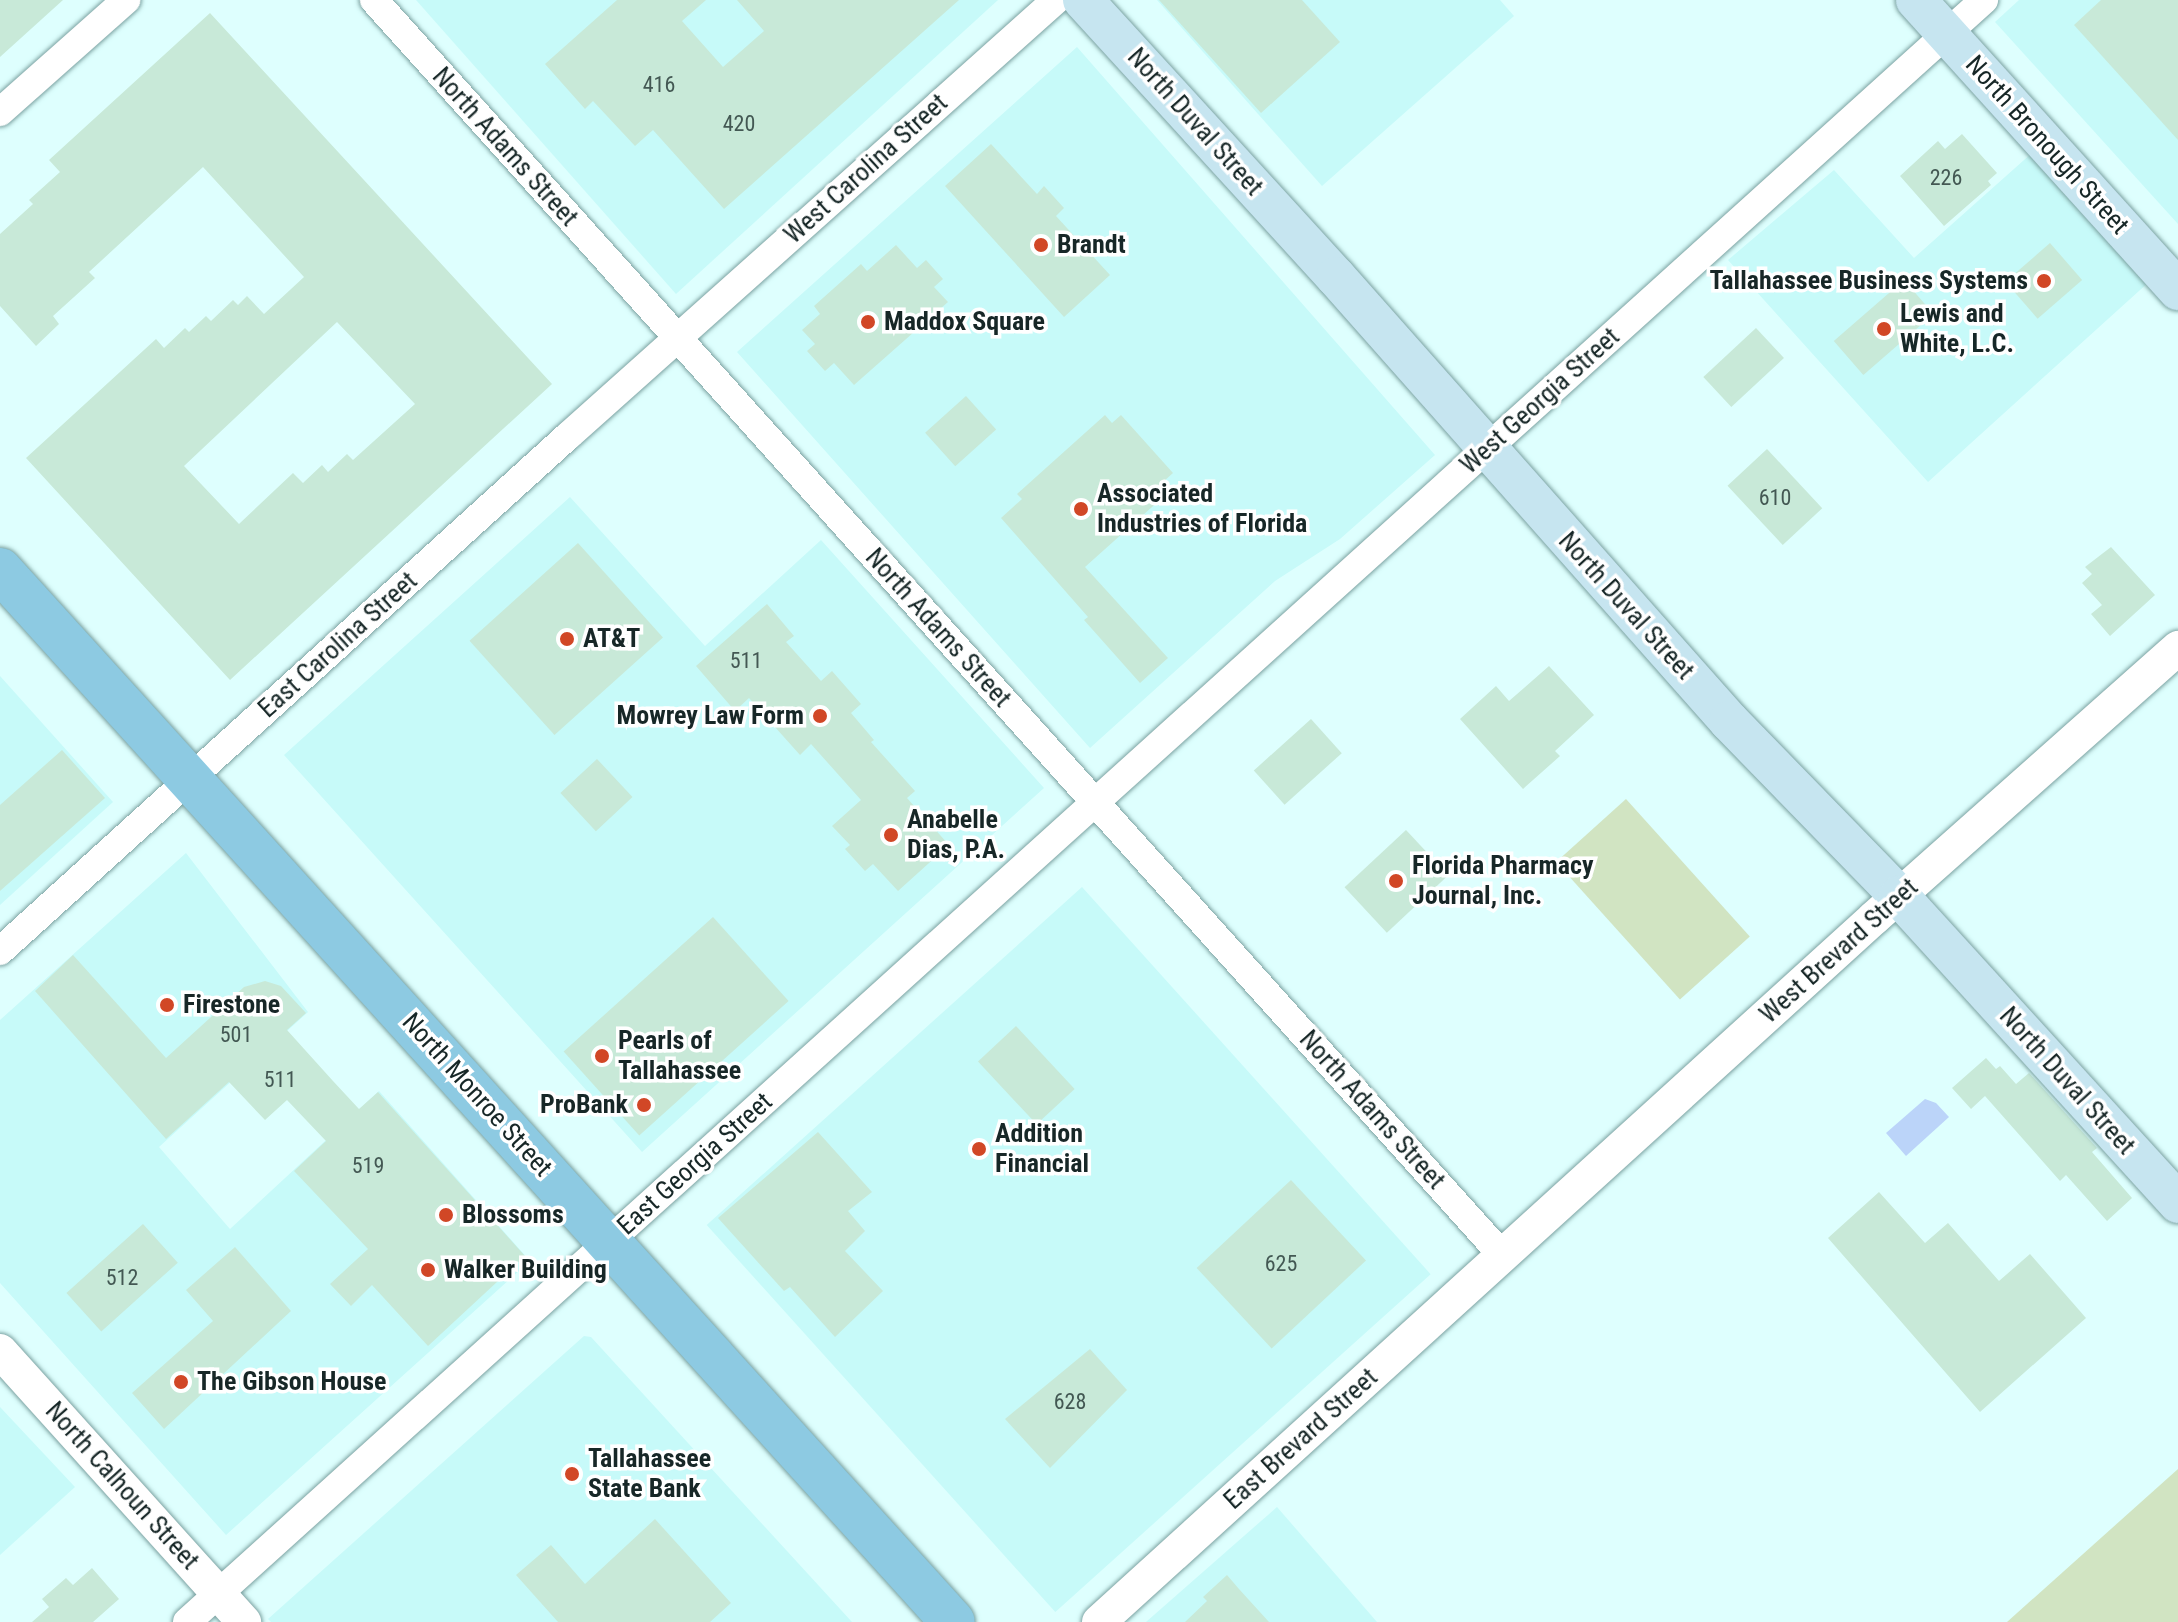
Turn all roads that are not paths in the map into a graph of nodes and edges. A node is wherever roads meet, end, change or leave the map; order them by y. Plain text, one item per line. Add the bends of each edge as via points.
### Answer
1 (126, 0) edge
2 (374, 0) edge
3 (1056, 0) edge
4 (1083, 0) edge
5 (1916, 0) edge
6 (1984, 0) edge
7 (1946, 34) junction
8 (0, 112) edge
9 (2178, 290) edge
10 (676, 339) junction
11 (1486, 450) junction
12 (0, 570) edge
13 (2178, 648) edge
14 (190, 780) junction
15 (1096, 802) junction
16 (1899, 896) junction
17 (0, 951) edge
18 (2178, 1203) edge
19 (610, 1241) junction
20 (1503, 1256) junction
21 (0, 1351) edge
22 (219, 1593) junction
23 (187, 1622) edge
24 (244, 1622) edge
25 (953, 1622) edge
26 (1099, 1622) edge

1 - 8 street
2 - 10 street, North Adams Street
3 - 10 street, West Carolina Street
4 - 11 main road, North Duval Street
5 - 7 main road, North Bronough Street
6 - 7 street, West Georgia Street
7 - 9 main road, North Bronough Street
7 - 11 street, West Georgia Street
10 - 14 street, East Carolina Street
10 - 15 street, North Adams Street
11 - 15 street, West Georgia Street
11 - 16 main road, North Duval Street via 1729,721
12 - 14 main road, North Monroe Street
13 - 16 street, West Brevard Street
14 - 17 street, East Carolina Street
14 - 19 main road, North Monroe Street
15 - 19 street, East Georgia Street
15 - 20 street, North Adams Street
16 - 18 main road, North Duval Street
16 - 20 street, West Brevard Street
19 - 22 street, East Georgia Street
19 - 25 main road, North Monroe Street
20 - 26 street, East Brevard Street
21 - 22 street, North Calhoun Street
22 - 23 street, East Georgia Street
22 - 24 street, North Calhoun Street

